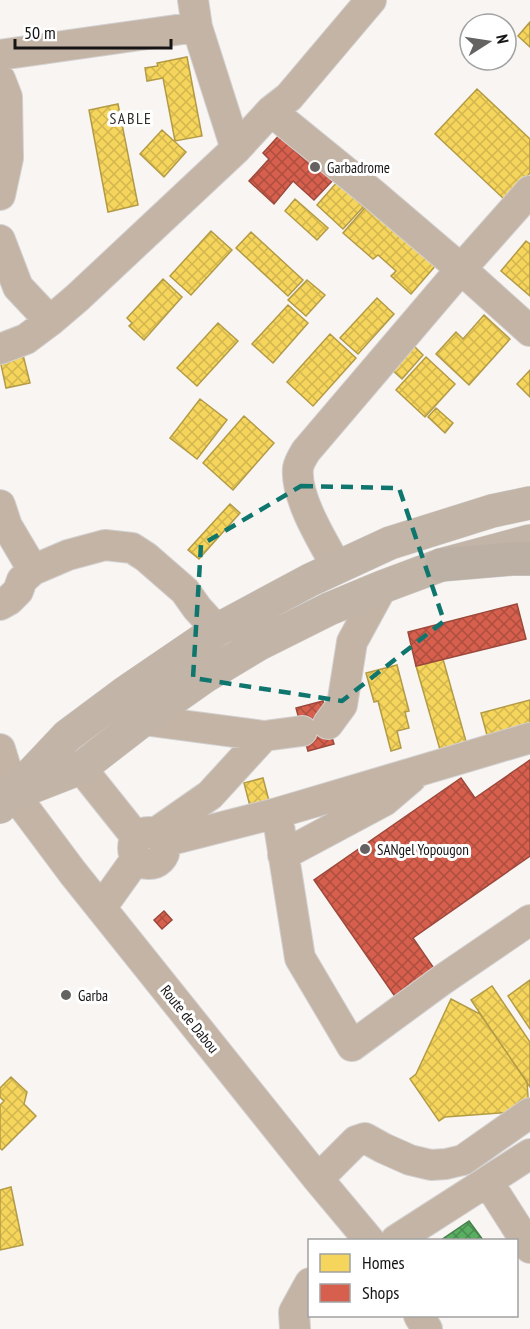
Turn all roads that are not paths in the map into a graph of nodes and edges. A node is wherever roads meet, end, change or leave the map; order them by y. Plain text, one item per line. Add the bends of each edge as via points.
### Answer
1 (371, 0) edge
2 (195, 13) edge
3 (0, 55) edge
4 (0, 79) edge
5 (270, 111) junction
6 (236, 148) junction
7 (530, 191) edge
8 (0, 195) edge
9 (0, 240) edge
10 (461, 268) junction
11 (50, 321) junction
12 (530, 331) edge
13 (0, 349) edge
14 (530, 503) edge
15 (0, 505) edge
16 (530, 541) edge
17 (530, 559) edge
18 (441, 565) junction
19 (337, 567) junction
20 (33, 570) junction
21 (382, 587) junction
22 (0, 605) edge
23 (217, 630) junction
24 (143, 720) junction
25 (264, 736) junction
26 (530, 738) edge
27 (0, 749) edge
28 (81, 768) junction
29 (5, 794) edge
30 (370, 797) junction
31 (277, 813) junction
32 (148, 843) junction
33 (283, 855) junction
34 (101, 908) junction
35 (530, 920) edge
36 (530, 1113) edge
37 (530, 1154) edge
38 (318, 1179) junction
39 (488, 1182) junction
40 (362, 1238) edge
41 (398, 1239) edge
42 (530, 1248) edge
43 (308, 1285) edge
44 (295, 1329) edge

1 - 5 street via 289,97
2 - 3 street
2 - 6 street
4 - 8 street via 7,97 8,158
5 - 6 street
5 - 10 street
6 - 11 street
7 - 10 street
9 - 11 street via 18,287
10 - 12 street
10 - 19 street via 306,451 298,466 299,486
11 - 13 street via 26,339
14 - 19 main road via 390,543
15 - 20 street via 7,526
16 - 18 main road
17 - 18 highway
18 - 21 main road
19 - 23 main road
20 - 22 street via 22,580 18,591
20 - 23 street via 105,545 132,548 185,591
21 - 24 main road via 260,644
21 - 25 street via 352,642 342,705 315,728
23 - 29 main road via 67,736
24 - 25 street
24 - 28 main road
25 - 32 street via 210,795
26 - 30 street via 421,769 384,801
27 - 29 street, Route de Dabou
28 - 29 main road
28 - 32 street
29 - 34 street, Route de Dabou
30 - 31 street
30 - 33 street
31 - 32 street
31 - 33 street
32 - 34 street
33 - 35 street via 300,958 352,1047
34 - 38 street, Route de Dabou
36 - 38 street via 462,1160 446,1164 411,1160 365,1138 356,1141
37 - 39 street
38 - 40 street, Route de Dabou
39 - 41 street
39 - 42 street
43 - 44 street via 294,1312

